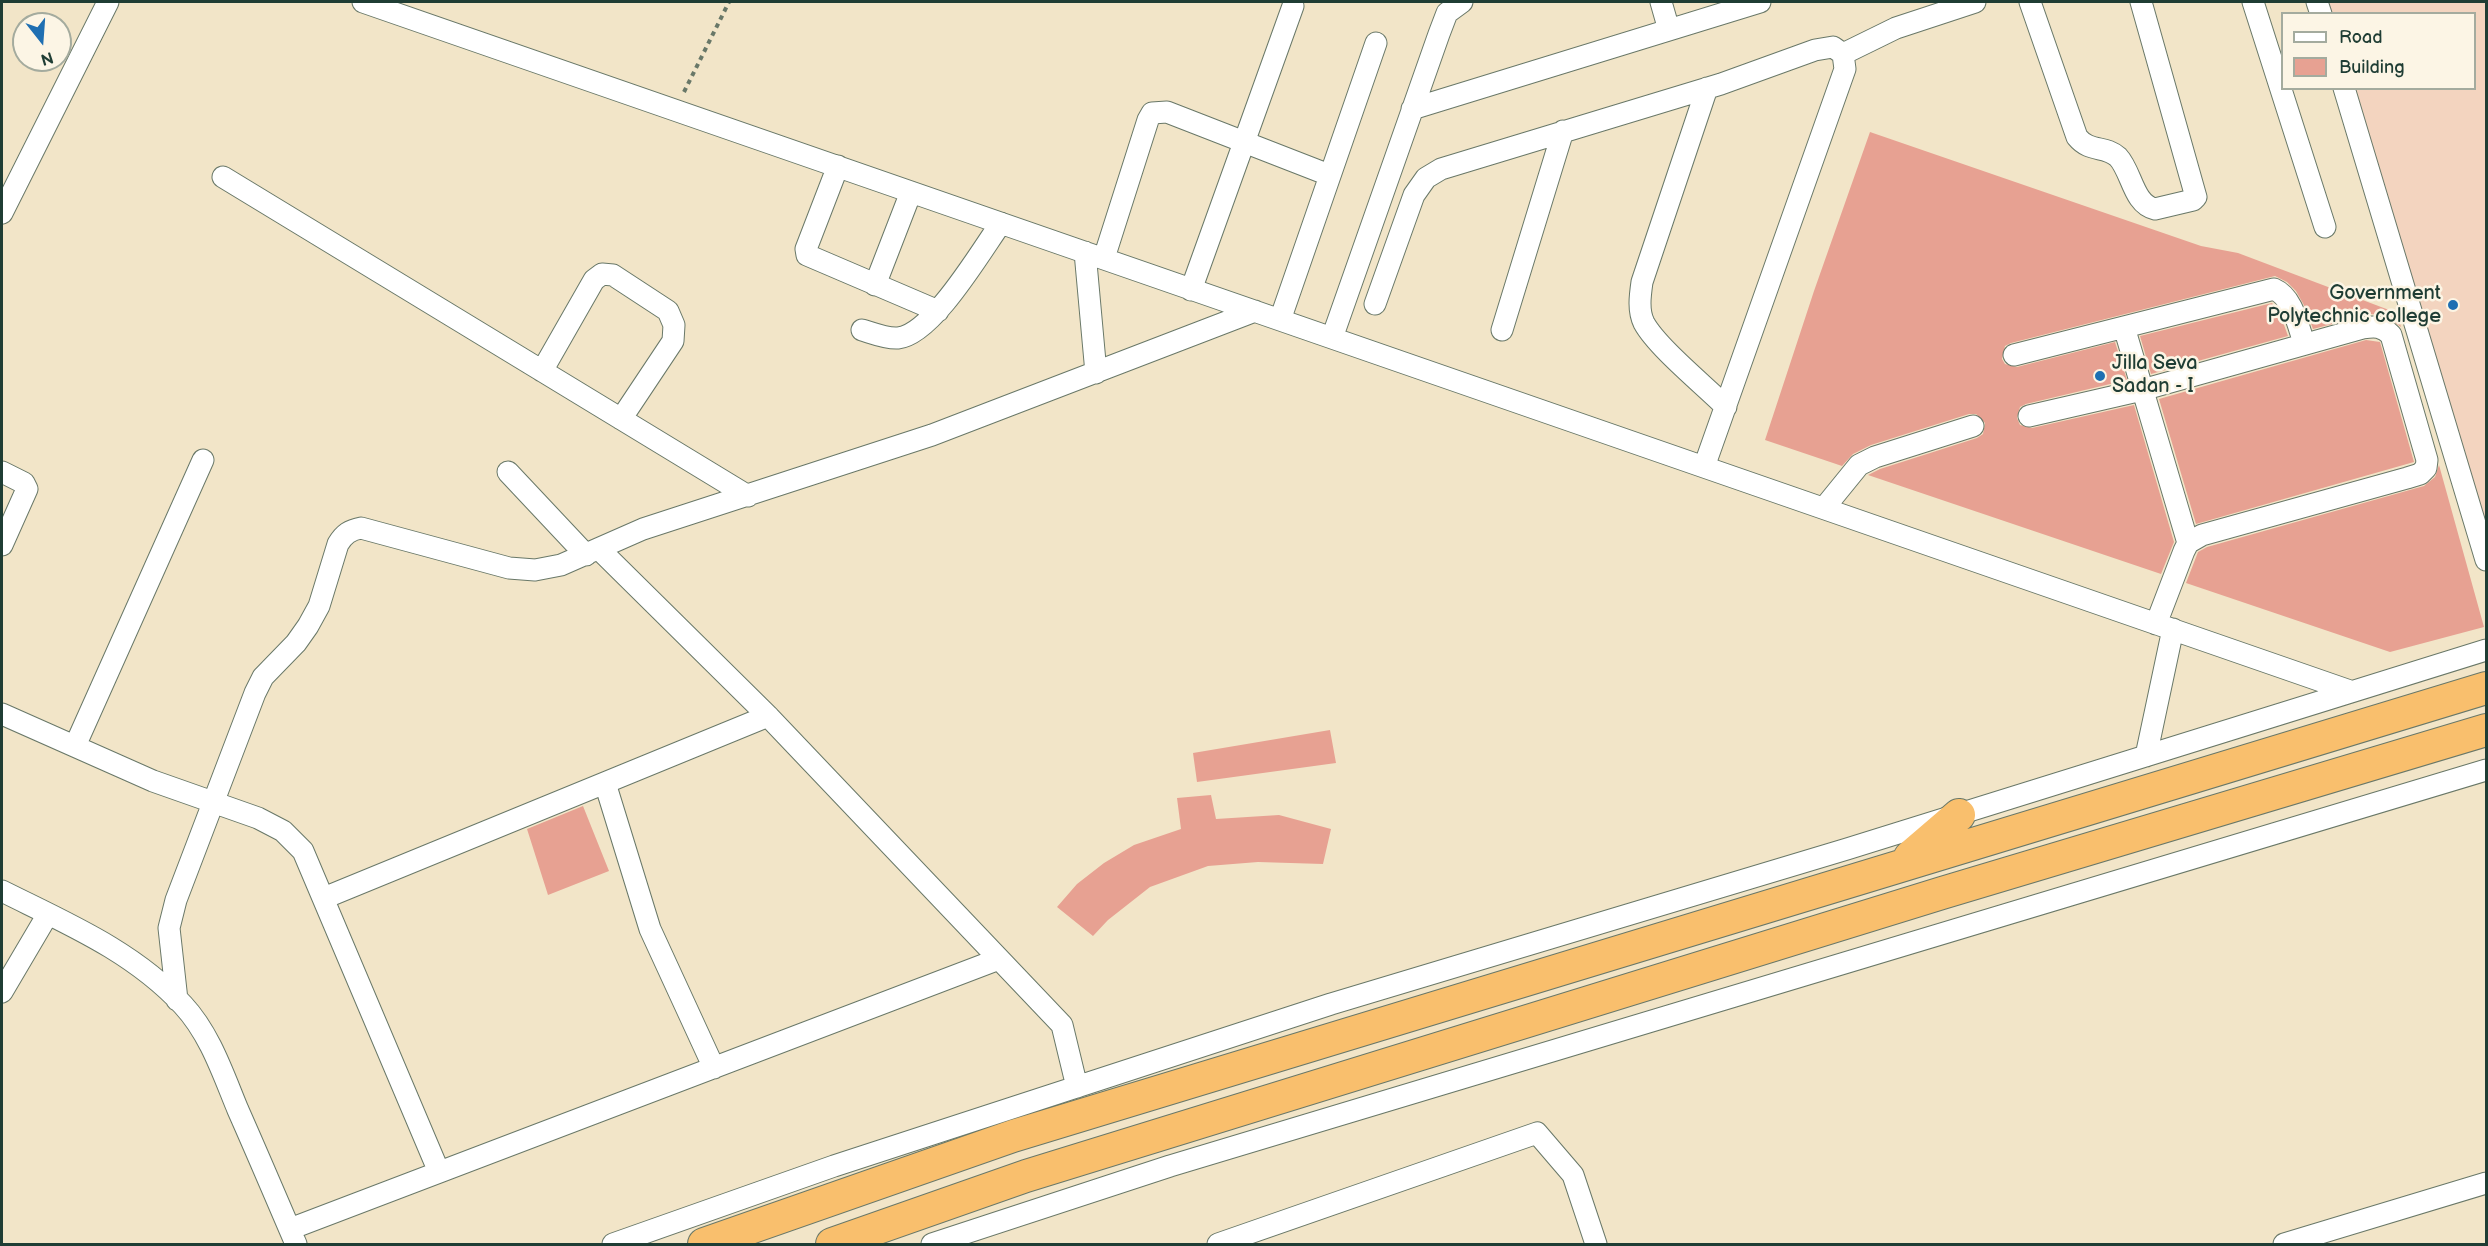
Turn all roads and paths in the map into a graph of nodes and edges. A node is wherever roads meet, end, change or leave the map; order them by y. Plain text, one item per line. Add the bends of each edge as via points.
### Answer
1 (108, 2) edge
2 (363, 2) edge
3 (729, 2) edge
4 (1462, 2) edge
5 (1661, 2) edge
6 (1975, 2) edge
7 (2030, 2) edge
8 (2141, 2) edge
9 (2253, 2) edge
10 (1751, 3) edge
11 (1293, 6) dead end
12 (1669, 30) junction
13 (1376, 43) dead end
14 (1843, 54) junction
15 (1707, 88) junction
16 (2281, 90) edge
17 (2281, 90) edge
18 (2345, 90) edge
19 (1412, 109) junction
20 (676, 110) junction
21 (1563, 131) junction
22 (1244, 142) junction
23 (838, 166) junction
24 (1329, 175) junction
25 (223, 177) dead end
26 (911, 192) junction
27 (2, 213) edge
28 (1001, 223) junction
29 (2325, 228) dead end
30 (1094, 255) junction
31 (875, 285) junction
32 (1191, 290) junction
33 (1375, 304) dead end
34 (938, 311) junction
35 (1255, 311) junction
36 (1280, 320) junction
37 (2124, 327) junction
38 (862, 330) dead end
39 (1502, 330) dead end
40 (1332, 338) junction
41 (2304, 344) junction
42 (2014, 355) dead end
43 (542, 371) junction
44 (1096, 373) junction
45 (2142, 390) junction
46 (1726, 406) junction
47 (2029, 416) dead end
48 (621, 419) junction
49 (1973, 426) dead end
50 (202, 460) dead end
51 (1704, 467) junction
52 (2, 472) edge
53 (508, 472) dead end
54 (748, 496) junction
55 (1824, 508) junction
56 (2188, 543) junction
57 (2, 545) edge
58 (592, 552) junction
59 (2487, 560) edge
60 (2164, 626) junction
61 (2487, 651) edge
62 (2487, 688) edge
63 (2350, 691) junction
64 (2, 714) edge
65 (768, 716) junction
66 (2487, 730) edge
67 (75, 746) junction
68 (2146, 756) junction
69 (2487, 770) edge
70 (605, 783) junction
71 (214, 804) junction
72 (1959, 815) junction
73 (1900, 866) junction
74 (2, 891) edge
75 (324, 898) junction
76 (48, 914) junction
77 (999, 959) junction
78 (2, 992) edge
79 (177, 1000) junction
80 (714, 1068) junction
81 (1077, 1087) junction
82 (439, 1172) junction
83 (2487, 1183) edge
84 (293, 1237) edge
85 (613, 1245) edge
86 (704, 1245) edge
87 (832, 1245) edge
88 (932, 1245) edge
89 (1218, 1245) edge
90 (1596, 1245) edge
91 (2284, 1245) edge

1 - 27 street
2 - 20 street
3 - 20 path
4 - 19 street via 1448,13
5 - 12 street
6 - 14 street via 1896,28
7 - 8 street via 2077,137 2089,148 2120,159 2143,202 2155,209 2196,196
9 - 17 street
10 - 12 street
11 - 22 street
12 - 19 street
13 - 24 street
14 - 15 street via 1833,47 1815,50
14 - 46 street via 1845,69
15 - 21 street
15 - 46 street via 1642,282 1639,303 1644,323 1657,341
16 - 29 street
18 - 59 street
19 - 40 street
20 - 23 street
21 - 33 street via 1441,169 1426,178 1414,195
21 - 39 street
22 - 24 street
22 - 30 street via 1167,112 1152,113
22 - 32 street
23 - 26 street
23 - 31 street via 807,255
24 - 36 street
25 - 43 street
26 - 28 street
26 - 31 street
28 - 30 street
28 - 34 street
30 - 32 street
30 - 44 street
31 - 34 street
32 - 35 street
34 - 38 street via 918,330 896,339
35 - 36 street
35 - 44 street
36 - 40 street
37 - 41 street via 2274,289 2288,301
37 - 42 street
37 - 45 street
40 - 51 street
41 - 45 street
41 - 56 street via 2376,326 2391,335 2427,460 2426,468 2408,478 2202,535
43 - 48 street
43 - 48 street via 594,280 602,274 613,275 668,311 674,325 673,341
44 - 54 street via 932,435
45 - 47 street
45 - 56 street
46 - 51 street
48 - 54 street
49 - 55 street via 1859,465
50 - 67 street
51 - 55 street
52 - 57 street via 24,483 27,489
53 - 58 street
54 - 58 street via 643,529
55 - 60 street
56 - 60 street
58 - 65 street
58 - 71 street via 561,565 535,570 509,568 361,528 352,530 338,544 319,606 308,626 263,677
60 - 63 street
60 - 68 street
61 - 63 street
62 - 73 highway
63 - 68 street
64 - 67 street
65 - 70 street
65 - 77 street
66 - 87 highway via 1026,1176
67 - 71 street
68 - 72 street
69 - 88 street via 1170,1166
70 - 75 street
70 - 80 street via 650,929
71 - 75 street via 283,831 303,851
71 - 79 street via 169,928
72 - 73 highway
72 - 81 street via 1331,1004
73 - 86 highway via 1013,1136
74 - 76 street
75 - 82 street
76 - 78 street
76 - 79 street via 126,955
77 - 80 street
77 - 81 street via 1062,1025
79 - 84 street via 209,1042
80 - 82 street
81 - 85 street via 834,1166
82 - 84 street
83 - 91 street
89 - 90 street via 1537,1133 1573,1175

